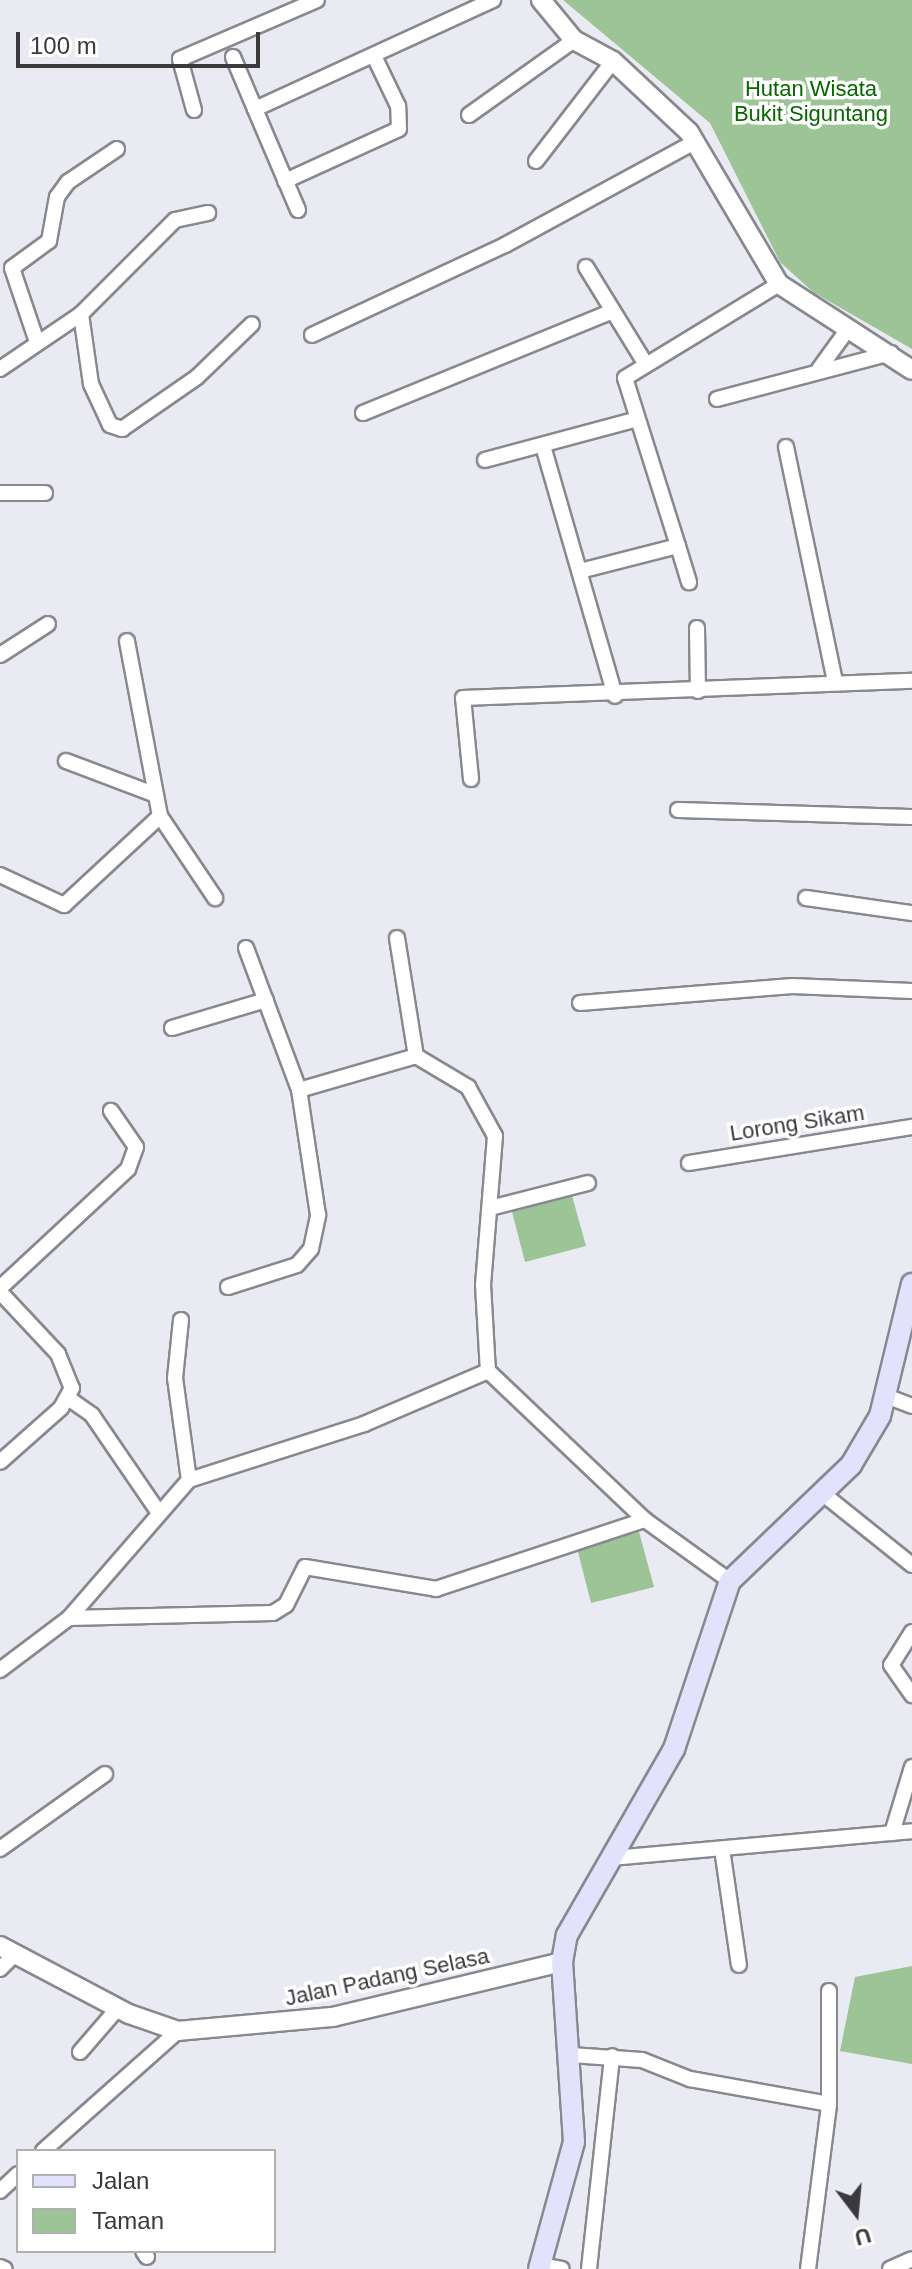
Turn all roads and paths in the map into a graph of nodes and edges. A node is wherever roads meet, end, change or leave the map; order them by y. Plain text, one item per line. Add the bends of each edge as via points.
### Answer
1 (317, 0) edge
2 (493, 0) edge
3 (541, 0) edge
4 (574, 40) junction
5 (233, 57) dead end
6 (375, 58) junction
7 (613, 61) junction
8 (255, 109) junction
9 (194, 110) dead end
10 (469, 115) dead end
11 (695, 142) junction
12 (117, 149) dead end
13 (536, 161) dead end
14 (285, 181) junction
15 (298, 210) dead end
16 (208, 213) dead end
17 (586, 267) dead end
18 (779, 284) junction
19 (613, 311) junction
20 (81, 314) junction
21 (252, 324) dead end
22 (848, 329) junction
23 (312, 335) dead end
24 (37, 342) junction
25 (891, 353) junction
26 (645, 363) junction
27 (0, 369) edge
28 (819, 369) junction
29 (912, 370) edge
30 (717, 399) dead end
31 (363, 413) dead end
32 (634, 420) junction
33 (543, 446) junction
34 (786, 447) dead end
35 (485, 460) dead end
36 (0, 493) edge
37 (45, 493) dead end
38 (678, 546) junction
39 (580, 571) junction
40 (689, 582) dead end
41 (48, 624) dead end
42 (697, 628) dead end
43 (127, 641) dead end
44 (0, 655) edge
45 (835, 681) junction
46 (912, 681) edge
47 (698, 691) junction
48 (615, 696) junction
49 (66, 761) dead end
50 (471, 779) dead end
51 (156, 795) junction
52 (678, 810) dead end
53 (160, 816) junction
54 (912, 817) edge
55 (0, 875) edge
56 (215, 898) dead end
57 (806, 898) dead end
58 (912, 913) edge
59 (397, 938) dead end
60 (246, 948) dead end
61 (912, 991) edge
62 (266, 1000) junction
63 (580, 1003) dead end
64 (172, 1028) dead end
65 (416, 1056) junction
66 (299, 1090) junction
67 (111, 1111) dead end
68 (912, 1127) edge
69 (689, 1163) dead end
70 (588, 1183) dead end
71 (490, 1208) junction
72 (912, 1284) edge
73 (228, 1287) dead end
74 (0, 1290) edge
75 (181, 1320) dead end
76 (488, 1371) junction
77 (886, 1396) junction
78 (68, 1398) junction
79 (912, 1406) edge
80 (0, 1462) edge
81 (189, 1480) junction
82 (822, 1493) junction
83 (159, 1513) junction
84 (645, 1520) junction
85 (912, 1565) edge
86 (730, 1581) junction
87 (69, 1618) junction
88 (912, 1632) edge
89 (0, 1670) edge
90 (912, 1695) edge
91 (912, 1767) edge
92 (105, 1774) dead end
93 (912, 1831) edge
94 (892, 1833) junction
95 (0, 1849) edge
96 (722, 1849) junction
97 (612, 1858) junction
98 (5, 1956) edge
99 (562, 1962) junction
100 (739, 1965) dead end
101 (829, 1991) dead end
102 (118, 2008) junction
103 (178, 2031) junction
104 (80, 2052) dead end
105 (571, 2055) junction
106 (612, 2056) junction
107 (829, 2104) junction
108 (58, 2137) junction
109 (45, 2149) edge
110 (67, 2149) edge
111 (16, 2176) edge
112 (0, 2191) edge
113 (912, 2259) edge
114 (539, 2267) edge
115 (562, 2269) edge
116 (589, 2269) edge
117 (808, 2269) edge
118 (890, 2269) edge

1 - 9 street via 180,59
2 - 6 street
3 - 4 street
4 - 7 street
4 - 10 street
5 - 8 street
6 - 8 street
6 - 14 street via 398,106 399,129
7 - 11 street
7 - 13 street
8 - 14 street
11 - 18 street
11 - 23 street via 505,245
12 - 24 street via 68,182 57,197 49,241 12,268
14 - 15 street
16 - 20 street via 175,220
17 - 19 street
18 - 22 street
18 - 26 street
19 - 26 street
19 - 31 street
20 - 21 street via 91,384 110,425 122,429 197,377
20 - 24 street
22 - 25 street
22 - 28 street
24 - 27 street
25 - 28 street
25 - 29 street
26 - 32 street via 623,385
28 - 30 street
32 - 33 street
32 - 38 street
33 - 35 street
33 - 39 street
34 - 45 street
36 - 37 street
38 - 39 street
38 - 40 street
39 - 48 street
41 - 44 street
42 - 47 street
43 - 51 street
45 - 46 street
45 - 47 street
47 - 48 street
48 - 50 street via 463,698
49 - 51 street
51 - 53 street
52 - 54 street
53 - 55 street via 64,905
53 - 56 street
57 - 58 street
59 - 65 street
60 - 62 street
61 - 63 street via 792,986
62 - 64 street
62 - 66 street
65 - 66 street
65 - 71 street via 468,1087 481,1105 495,1136
66 - 73 street via 318,1215 311,1249 297,1265
67 - 74 street via 136,1147 128,1169
68 - 69 street, Lorong Sikam
70 - 71 street
71 - 76 street via 483,1285
72 - 77 main road
74 - 78 street via 58,1354 70,1376
75 - 81 street via 175,1378
76 - 81 street via 364,1424
76 - 84 street
77 - 79 street
77 - 82 main road via 851,1465
78 - 80 street
78 - 83 street via 92,1415
81 - 83 street
82 - 85 street
82 - 86 main road
83 - 87 street
84 - 86 street
84 - 87 street via 436,1589 305,1567 286,1605 273,1613
86 - 97 main road via 674,1749
87 - 89 street
88 - 90 street via 891,1665
91 - 94 street
92 - 95 street
93 - 94 street
94 - 96 street
96 - 97 street
96 - 100 street
97 - 99 main road via 579,1905
98 - 102 street, Jalan Padang Selasa
99 - 103 street, Jalan Padang Selasa via 333,2017
99 - 105 main road
101 - 107 street
102 - 103 street, Jalan Padang Selasa
102 - 104 street
103 - 108 street
105 - 106 street
105 - 114 main road via 574,2142
106 - 107 street via 690,2079
106 - 116 street
107 - 117 street
108 - 109 street
108 - 110 street
111 - 112 street
113 - 118 street
114 - 115 street

